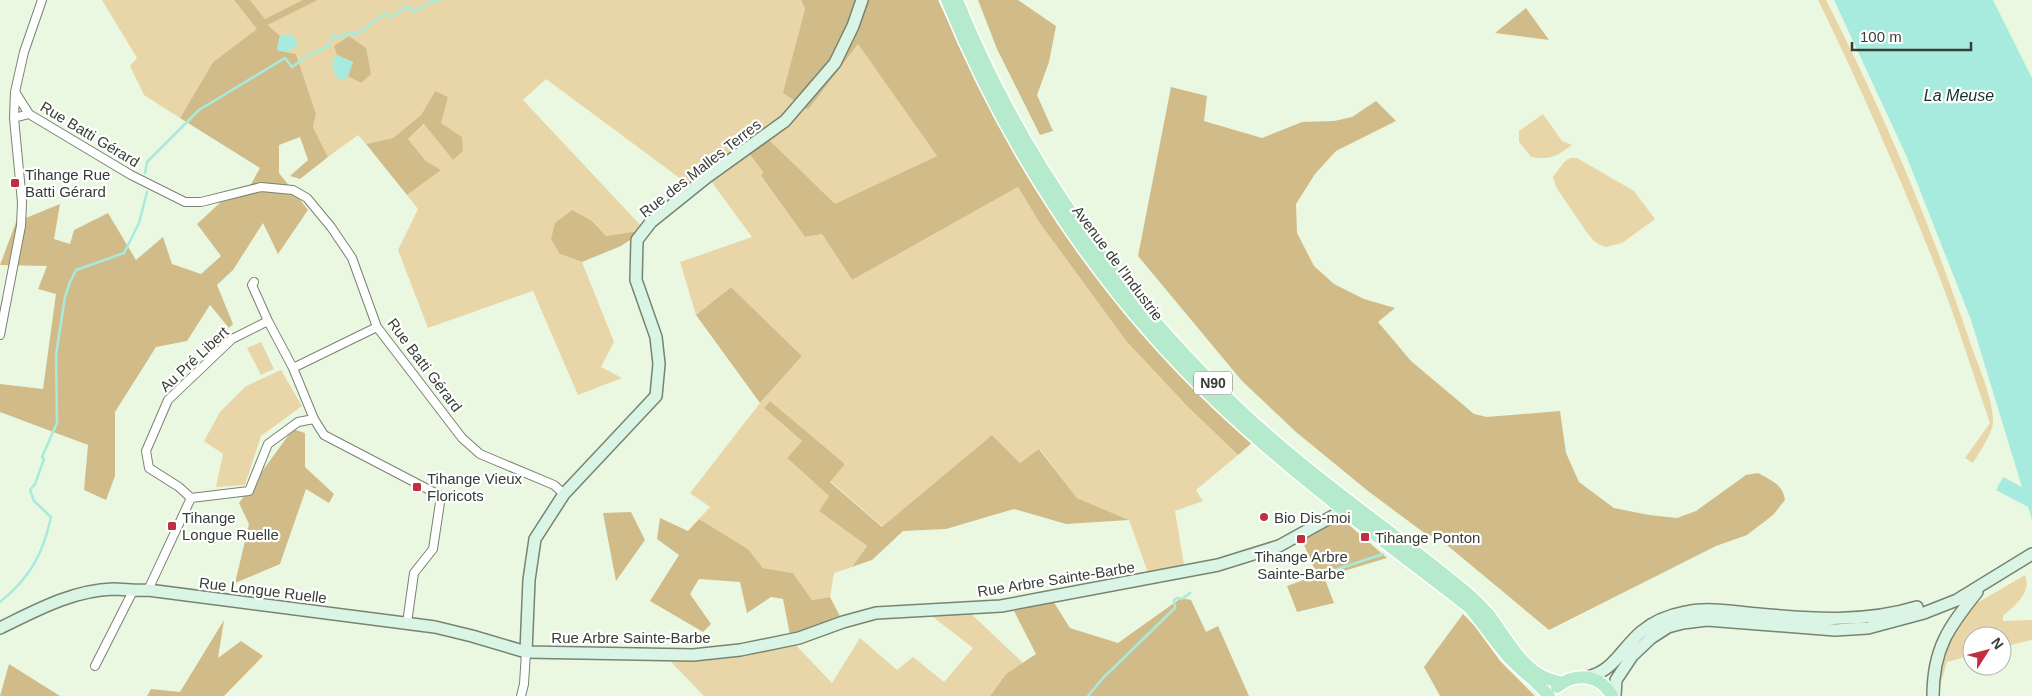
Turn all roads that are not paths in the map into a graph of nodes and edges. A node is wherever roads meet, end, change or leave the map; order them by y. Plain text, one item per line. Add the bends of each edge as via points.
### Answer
1 (42, 0) edge
2 (862, 0) edge
3 (947, 0) edge
4 (957, 0) edge
5 (15, 92) junction
6 (29, 114) junction
7 (14, 118) junction
8 (254, 282) dead end
9 (268, 321) junction
10 (377, 327) junction
11 (0, 335) edge
12 (292, 368) junction
13 (314, 419) junction
14 (564, 494) junction
15 (191, 498) junction
16 (1359, 508) junction
17 (1344, 510) junction
18 (2032, 554) edge
19 (1985, 583) junction
20 (148, 590) junction
21 (133, 591) junction
22 (407, 623) junction
23 (0, 628) edge
24 (526, 652) junction
25 (95, 666) dead end
26 (1587, 677) junction
27 (1562, 683) junction
28 (521, 696) edge
29 (1550, 696) edge
30 (1613, 696) edge
31 (1933, 696) edge

1 - 5 street via 24,52
2 - 14 street, Rue des Malles Terres via 835,63 785,121 651,222 637,240 636,280 656,337 659,364 656,396
3 - 17 main road, Avenue de l'Industrie / N90 via 992,98 1022,152 1073,233 1131,311 1218,403 1277,457
4 - 16 main road, Avenue de l'Industrie / N90 via 998,90 1066,206 1140,305 1242,412
5 - 6 street
5 - 7 street
6 - 7 street, Rue Batti Gérard
6 - 10 street, Rue Batti Gérard via 131,175 185,202 201,202 261,187 293,190 307,198 332,227 352,258
7 - 11 street via 22,202 21,226
8 - 9 street via 252,285
9 - 12 street
9 - 15 street, Au Pré Libert via 232,339 168,400 146,451 149,468
10 - 12 street
10 - 14 street, Rue Batti Gérard via 462,438 480,454 554,485
12 - 13 street
13 - 15 street via 298,422 268,444 249,491
13 - 22 street via 324,435 441,496 433,549 414,573
14 - 24 street, Rue des Malles Terres via 535,540 529,580
15 - 20 street
16 - 17 street
16 - 27 main road, Avenue de l'Industrie / N90 via 1475,601 1526,663 1543,677
17 - 24 street, Rue Arbre Sainte-Barbe via 1279,546 1242,559 1001,606 876,613 770,645 693,656
17 - 29 main road, Avenue de l'Industrie / N90 via 1469,607 1505,654
18 - 19 street
19 - 26 street via 1924,605 1839,620 1717,611 1681,613 1642,631 1604,672
19 - 30 street via 1957,600 1924,613 1868,628 1835,630 1707,620 1668,627 1632,656 1616,680
19 - 31 street via 1944,638 1938,654
20 - 21 street, Rue Longue Ruelle
20 - 22 street, Rue Longue Ruelle
21 - 23 street, Rue Longue Ruelle via 112,589 68,597
21 - 25 street
22 - 24 street, Rue Longue Ruelle via 472,636
24 - 28 street, Rue des Malles Terres
26 - 27 main road
26 - 30 main road via 1603,685
27 - 29 main road, N90

